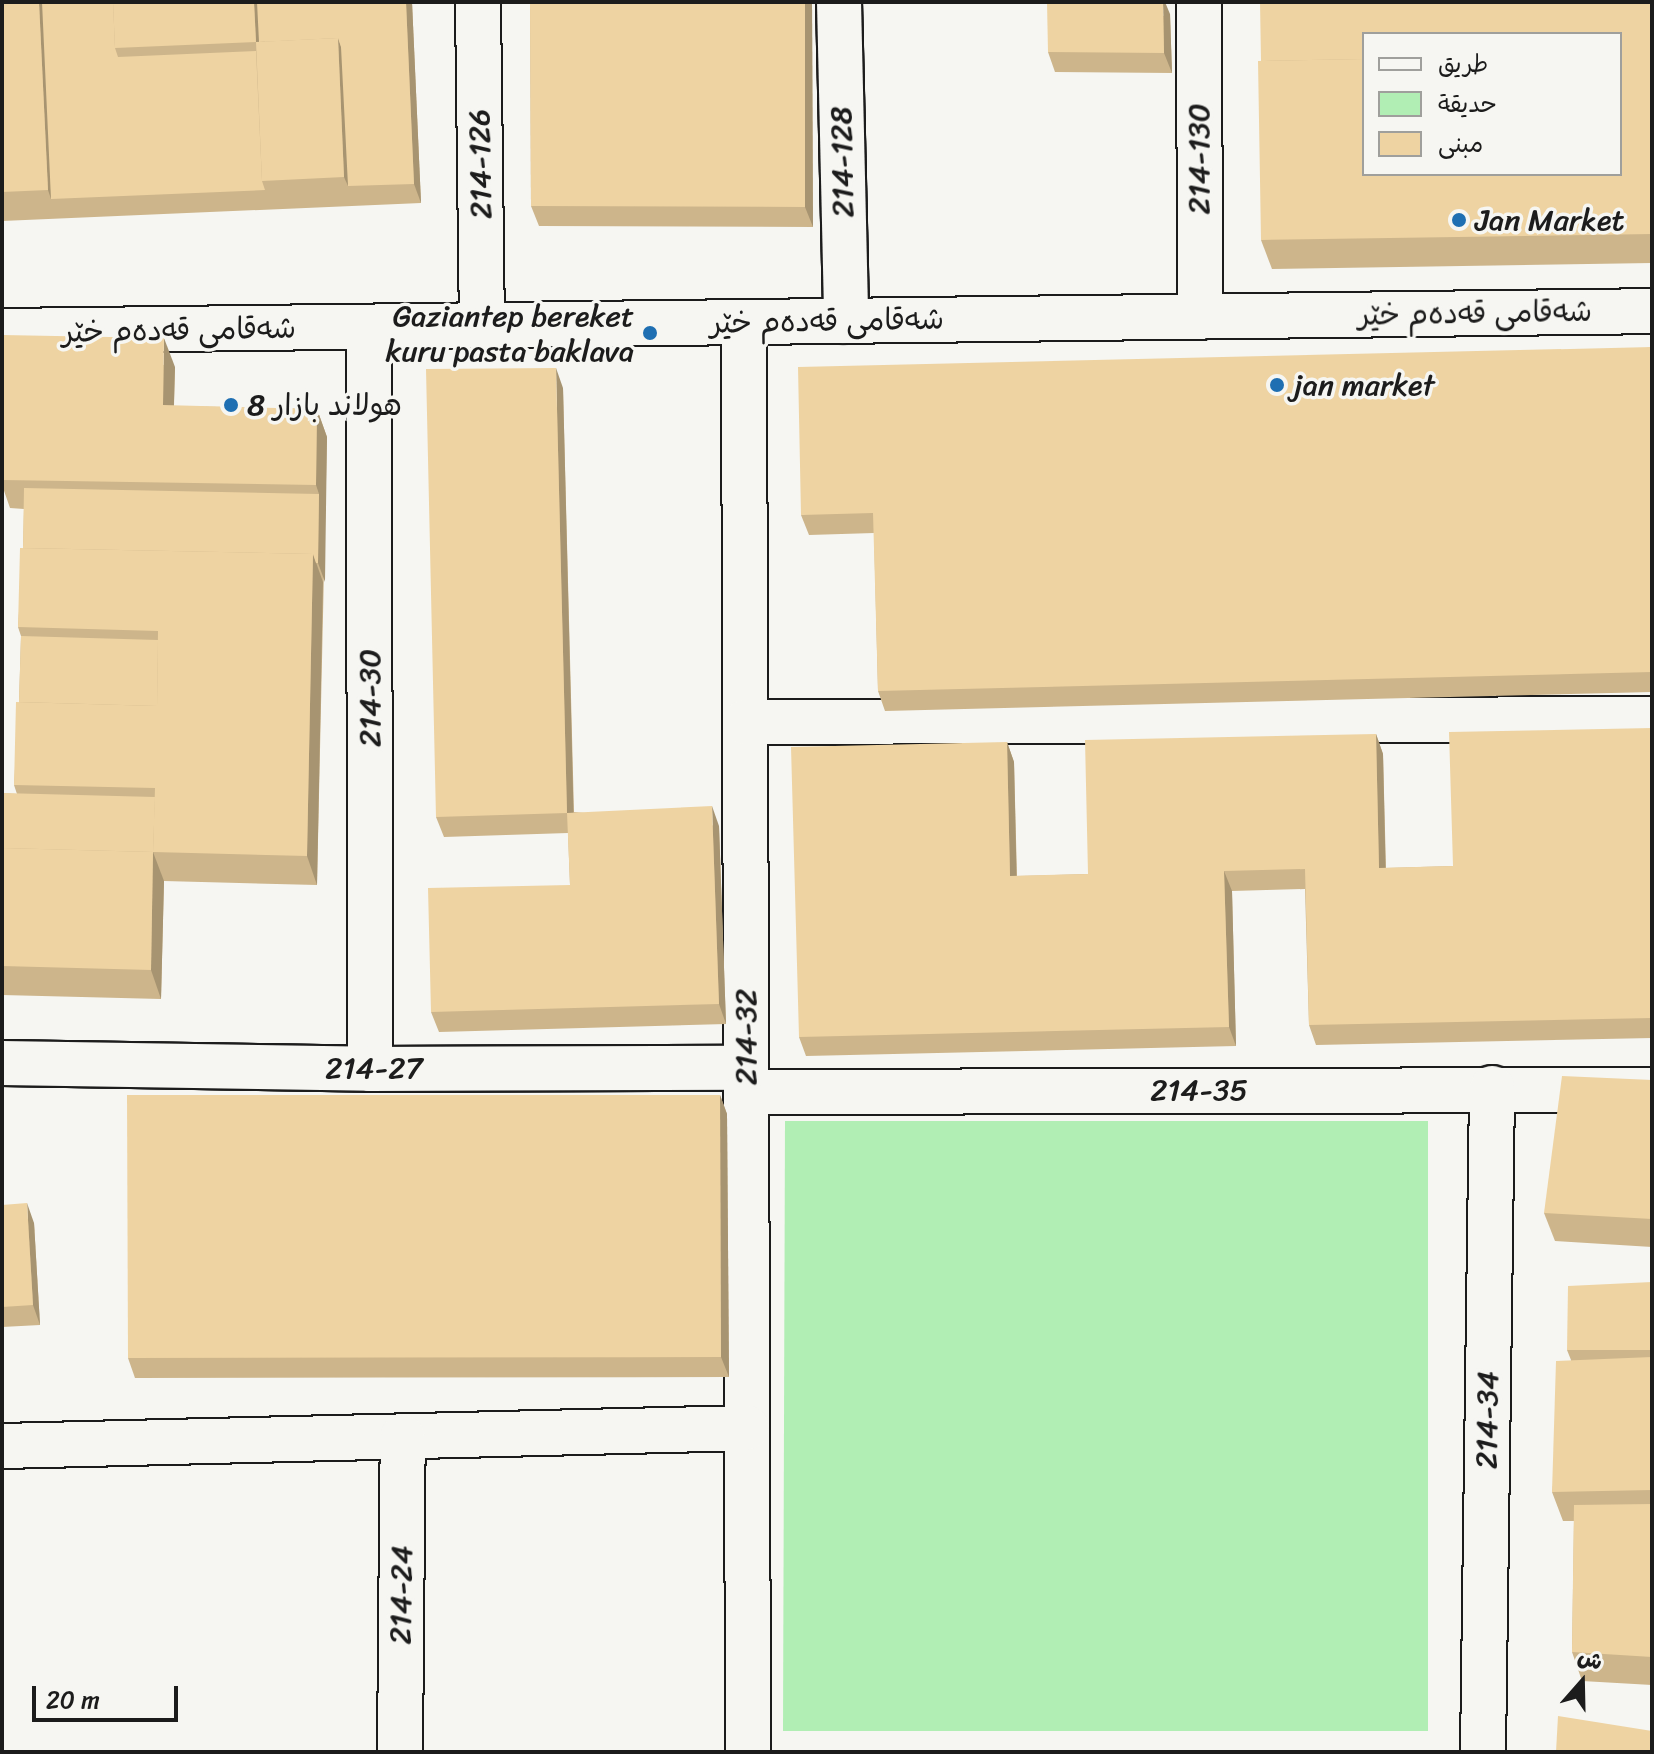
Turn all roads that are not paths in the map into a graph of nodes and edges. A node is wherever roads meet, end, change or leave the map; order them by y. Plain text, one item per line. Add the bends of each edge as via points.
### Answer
1 (478, 2) edge
2 (839, 2) edge
3 (1199, 2) edge
4 (1652, 311) edge
5 (1200, 317) junction
6 (846, 321) junction
7 (744, 323) junction
8 (482, 325) junction
9 (369, 327) junction
10 (2, 331) edge
11 (1652, 719) edge
12 (745, 722) junction
13 (2, 1063) edge
14 (370, 1069) junction
15 (746, 1080) junction
16 (1492, 1088) junction
17 (1652, 1090) edge
18 (747, 1428) junction
19 (403, 1437) junction
20 (2, 1446) edge
21 (400, 1752) edge
22 (748, 1752) edge
23 (1483, 1752) edge

1 - 8 street, 214-126
2 - 6 street, 214-128
3 - 5 street, 214-130
4 - 5 street, شەقامی قەدەم خێر
5 - 6 street, شەقامی قەدەم خێر
6 - 7 street, شەقامی قەدەم خێر
7 - 8 street, شەقامی قەدەم خێر
7 - 12 street, 214-32
8 - 9 street, شەقامی قەدەم خێر
9 - 10 street, شەقامی قەدەم خێر
9 - 14 street, 214-30
11 - 12 street
12 - 15 street, 214-32
13 - 14 street, 214-27
14 - 15 street, 214-27
15 - 16 street, 214-35
15 - 18 street, 214-32
16 - 17 street, 214-35
16 - 23 street, 214-34
18 - 19 street
18 - 22 street, 214-32
19 - 20 street
19 - 21 street, 214-24

